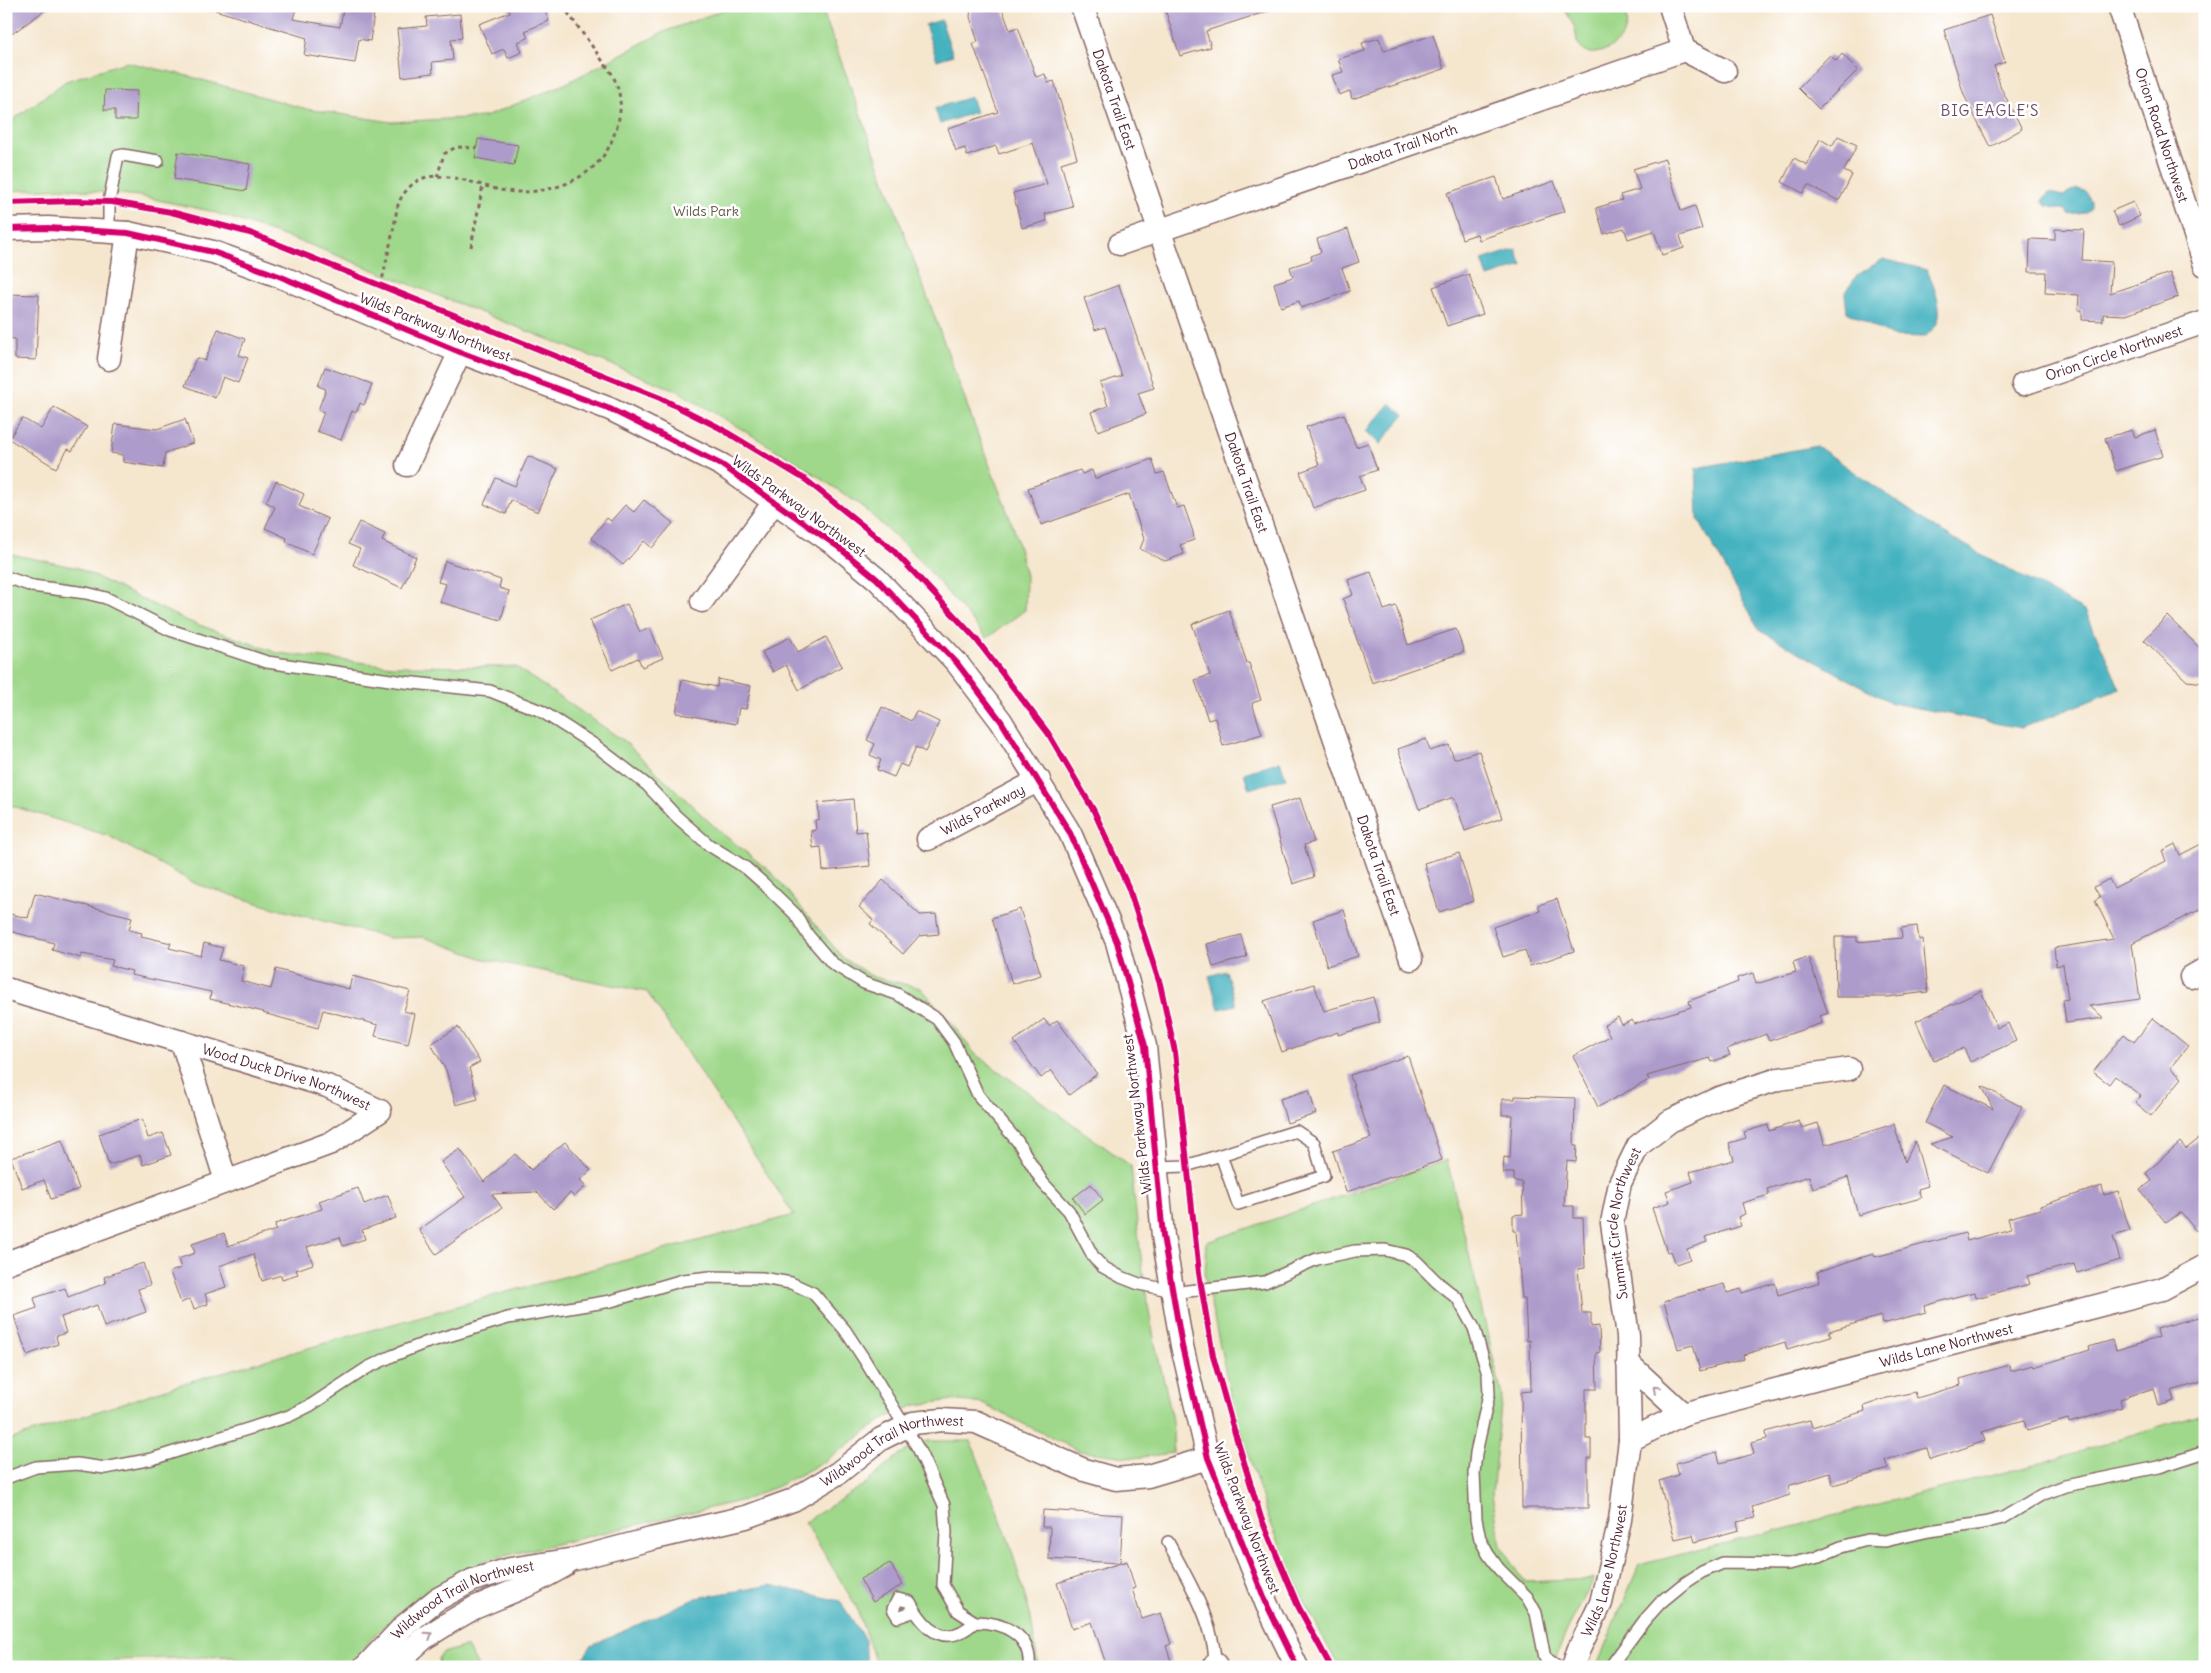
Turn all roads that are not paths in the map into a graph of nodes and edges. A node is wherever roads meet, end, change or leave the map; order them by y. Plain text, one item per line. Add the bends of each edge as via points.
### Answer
1 (1082, 6) edge
2 (1670, 6) edge
3 (2119, 6) edge
4 (1684, 50) junction
5 (1725, 71) dead end
6 (158, 161) dead end
7 (6, 229) edge
8 (1158, 232) junction
9 (119, 233) junction
10 (1120, 244) dead end
11 (2205, 265) edge
12 (2205, 322) edge
13 (460, 352) junction
14 (109, 359) dead end
15 (2023, 384) dead end
16 (407, 465) dead end
17 (775, 501) junction
18 (6, 577) edge
19 (702, 601) dead end
20 (1039, 780) junction
21 (928, 839) dead end
22 (1411, 959) dead end
23 (6, 988) edge
24 (182, 1042) junction
25 (1849, 1069) dead end
26 (1221, 1155) junction
27 (1157, 1167) junction
28 (226, 1181) junction
29 (6, 1263) edge
30 (2205, 1266) edge
31 (1173, 1291) junction
32 (1628, 1363) junction
33 (1683, 1414) junction
34 (905, 1427) junction
35 (1630, 1440) junction
36 (2205, 1452) edge
37 (1208, 1458) junction
38 (6, 1478) edge
39 (1168, 1542) dead end
40 (575, 1559) junction
41 (915, 1611) dead end
42 (975, 1622) junction
43 (1216, 1665) edge
44 (365, 1667) edge
45 (392, 1667) edge
46 (1029, 1667) edge
47 (1298, 1667) edge
48 (1559, 1667) edge
49 (1573, 1667) edge
50 (1610, 1667) edge

1 - 8 street, Dakota Trail East
2 - 4 street
3 - 11 street, Orion Road Northwest
4 - 5 street
4 - 8 street, Dakota Trail North
6 - 9 lane via 118,156 109,202
7 - 9 street, Wilds Parkway Northwest
8 - 10 street, Dakota Trail North
8 - 22 street, Dakota Trail East
9 - 13 street, Wilds Parkway Northwest via 213,252 279,276
9 - 14 street
12 - 15 street, Orion Circle Northwest
13 - 16 street
13 - 17 street, Wilds Parkway Northwest via 610,409 722,465
17 - 19 street
17 - 20 street, Wilds Parkway Northwest via 877,579 916,619 957,663 1001,721
18 - 31 lane via 32,586 106,598 170,630 268,662 490,691 547,715 612,757 709,845 746,868 795,914 832,963 864,983 898,994 937,1019 954,1042 978,1095 1018,1142 1043,1184 1069,1211 1094,1258 1120,1277
20 - 21 street, Wilds Parkway
20 - 27 street, Wilds Parkway Northwest via 1070,833 1117,942 1144,1046
23 - 24 street, Wood Duck Drive Northwest
24 - 28 street
24 - 28 street, Wood Duck Drive Northwest via 327,1086 380,1111 331,1143
25 - 32 street, Summit Circle Northwest via 1779,1079 1719,1098 1670,1120 1638,1146 1620,1183 1612,1224 1628,1336
26 - 26 lane via 1296,1131 1314,1143 1324,1176 1238,1204
26 - 27 lane via 1186,1166
27 - 31 street, Wilds Parkway Northwest
28 - 29 street, Wood Duck Drive Northwest
30 - 33 street, Wilds Lane Northwest via 2162,1288
31 - 37 street, Wilds Parkway Northwest
31 - 48 lane via 1265,1282 1317,1259 1355,1251 1385,1250 1416,1261 1458,1299 1474,1328 1488,1374 1489,1394 1474,1472 1480,1539 1499,1569 1527,1597 1538,1622 1546,1658
33 -> 32 street
32 - 35 street, Summit Circle Northwest
33 - 35 street, Wilds Lane Northwest
34 - 37 street, Wildwood Trail Northwest via 942,1420 976,1422 1084,1470 1116,1479 1148,1476
34 - 38 lane via 845,1330 813,1293 791,1283 762,1278 710,1277 683,1280 611,1301 508,1318 425,1342 367,1368 289,1416 152,1459 105,1468 77,1464 36,1467
34 - 40 street, Wildwood Trail Northwest via 881,1438 838,1473 793,1500 746,1517
34 - 42 lane via 944,1505 943,1585 958,1611
35 - 49 street, Wilds Lane Northwest via 1620,1520 1601,1603
36 - 50 lane via 2159,1467 2065,1486 2041,1495 2003,1518 1983,1524 1885,1541 1867,1540 1788,1564 1722,1563 1682,1585 1660,1604
37 - 47 street, Wilds Parkway Northwest via 1267,1605
39 - 43 lane via 1196,1596 1215,1648
40 - 44 street, Wildwood Trail Northwest via 510,1569 473,1580 436,1600 404,1626
45 -> 40 street, Wildwood Trail Northwest via 450,1622 533,1583
41 - 42 lane via 929,1629 942,1636 956,1635
42 - 46 lane via 1008,1627 1019,1636 1025,1646

